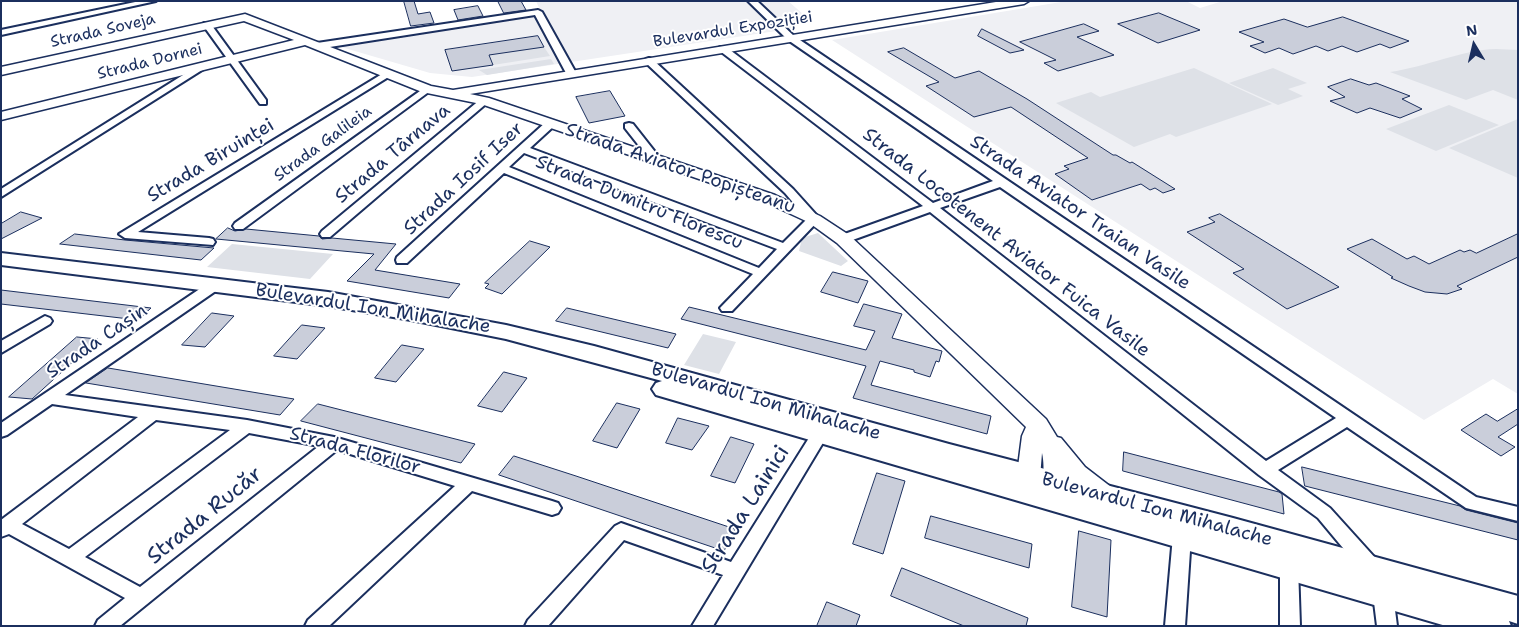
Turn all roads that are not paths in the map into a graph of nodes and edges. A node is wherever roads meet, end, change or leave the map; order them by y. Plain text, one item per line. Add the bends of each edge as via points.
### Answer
1 (152, 1) edge
2 (752, 1) edge
3 (1024, 1) edge
4 (240, 17) joint
5 (207, 24) junction
6 (1, 33) edge
7 (791, 38) junction
8 (312, 44) junction
9 (723, 49) junction
10 (233, 60) junction
11 (649, 61) junction
12 (199, 68) junction
13 (1, 71) edge
14 (571, 73) junction
15 (387, 74) junction
16 (410, 83) junction
17 (427, 89) junction
18 (476, 96) junction
19 (264, 102) dead end
20 (1, 116) edge
21 (550, 124) junction
22 (629, 126) dead end
23 (523, 149) junction
24 (655, 159) junction
25 (502, 168) junction
26 (1002, 182) junction
27 (1, 194) edge
28 (932, 208) junction
29 (814, 219) junction
30 (239, 226) dead end
31 (326, 234) dead end
32 (843, 239) junction
33 (208, 242) dead end
34 (785, 248) junction
35 (1, 259) edge
36 (402, 260) dead end
37 (1, 273) edge
38 (761, 273) junction
39 (209, 290) junction
40 (727, 308) dead end
41 (45, 321) dead end
42 (1, 348) edge
43 (50, 398) junction
44 (154, 413) junction
45 (1347, 419) junction
46 (247, 426) junction
47 (824, 427) junction
48 (1, 431) edge
49 (1045, 434) junction
50 (334, 444) junction
51 (1265, 470) junction
52 (469, 483) junction
53 (1028, 484) junction
54 (1056, 491) junction
55 (1103, 494) junction
56 (552, 508) dead end
57 (1518, 514) edge
58 (4, 527) edge
59 (1182, 536) junction
60 (69, 559) junction
61 (1288, 566) junction
62 (736, 572) junction
63 (1379, 583) junction
64 (141, 597) junction
65 (1518, 610) edge
66 (105, 626) edge
67 (315, 626) edge
68 (535, 626) edge
69 (702, 626) edge
70 (1175, 626) edge
71 (1290, 626) edge
72 (1387, 626) edge
73 (1496, 626) edge

1 - 6 street
2 - 7 street, Strada Aviator Traian Vasile
3 - 7 street, Bulevardul Expoziției
4 - 5 street, Strada Soveja
4 - 8 street, Strada Aviator Popișteanu
5 - 10 street
5 - 13 street, Strada Soveja
7 - 9 street, Bulevardul Expoziției
7 - 26 street, Strada Aviator Traian Vasile
8 - 10 street, Strada Dornei
8 - 14 street via 538,12
8 - 15 street, Strada Aviator Popișteanu
9 - 11 street, Bulevardul Expoziției
9 - 28 street, Strada Locotenent Aviator Fuica Vasile
10 - 12 street, Strada Dornei
10 - 19 street
11 - 14 street, Bulevardul Expoziției
11 - 29 street via 789,191
12 - 20 street, Strada Dornei
12 - 27 street
14 - 18 street, Bulevardul Expoziției
15 - 16 street, Strada Aviator Popișteanu
15 - 33 street, Strada Biruinței via 125,234
16 - 17 street, Strada Aviator Popișteanu
16 - 18 street, Strada Aviator Popișteanu
17 - 18 street, Strada Aviator Popișteanu
17 - 30 street, Strada Galileia
18 - 21 street, Strada Aviator Popișteanu
18 - 31 street, Strada Târnava
21 - 23 street, Strada Iosif Iser
21 - 24 street, Strada Aviator Popișteanu
22 - 24 street
23 - 25 street, Strada Iosif Iser
23 - 34 street
24 - 29 street, Strada Aviator Popișteanu via 769,198
25 - 36 street, Strada Iosif Iser
25 - 38 street, Strada Dumitru Florescu
26 - 28 street
26 - 45 street, Strada Aviator Traian Vasile
28 - 32 street
28 - 51 street, Strada Locotenent Aviator Fuica Vasile
29 - 32 street, Strada Aviator Popișteanu
29 - 34 street
32 - 49 street, Strada Aviator Popișteanu
34 - 38 street
35 - 39 main road, Bulevardul Ion Mihalache
37 - 39 main road, Bulevardul Ion Mihalache
38 - 40 street
39 - 43 street, Strada Cașin
39 - 47 main road, Bulevardul Ion Mihalache via 460,335
41 - 42 street
43 - 44 street, Strada Florilor
43 - 48 street, Strada Cașin
44 - 46 street, Strada Florilor
44 - 58 street
45 - 51 street
45 - 57 street, Strada Aviator Traian Vasile via 1468,501
46 - 50 street, Strada Florilor
46 - 60 street
47 - 53 main road, Bulevardul Ion Mihalache
47 - 62 street, Strada Lainici
49 - 53 street via 1033,436
49 - 54 street via 1055,460
49 - 55 street via 1077,473
50 - 52 street, Strada Florilor
50 - 64 street, Strada Rucăr
51 - 63 street, Strada Locotenent Aviator Fuica Vasile via 1324,513
52 - 56 street, Strada Florilor
52 - 67 street
53 - 54 main road, Bulevardul Ion Mihalache
54 - 55 main road, Bulevardul Ion Mihalache
54 - 59 main road, Bulevardul Ion Mihalache
55 - 63 main road, Bulevardul Ion Mihalache
58 - 60 street
59 - 61 main road, Bulevardul Ion Mihalache
59 - 70 street
60 - 64 street
61 - 63 main road, Bulevardul Ion Mihalache
61 - 71 street
62 - 68 street via 621,531
62 - 69 street, Strada Lainici
63 - 65 main road, Bulevardul Ion Mihalache
63 - 72 street
63 - 73 main road, Bulevardul Ion Mihalache
64 - 66 street, Strada Rucăr

